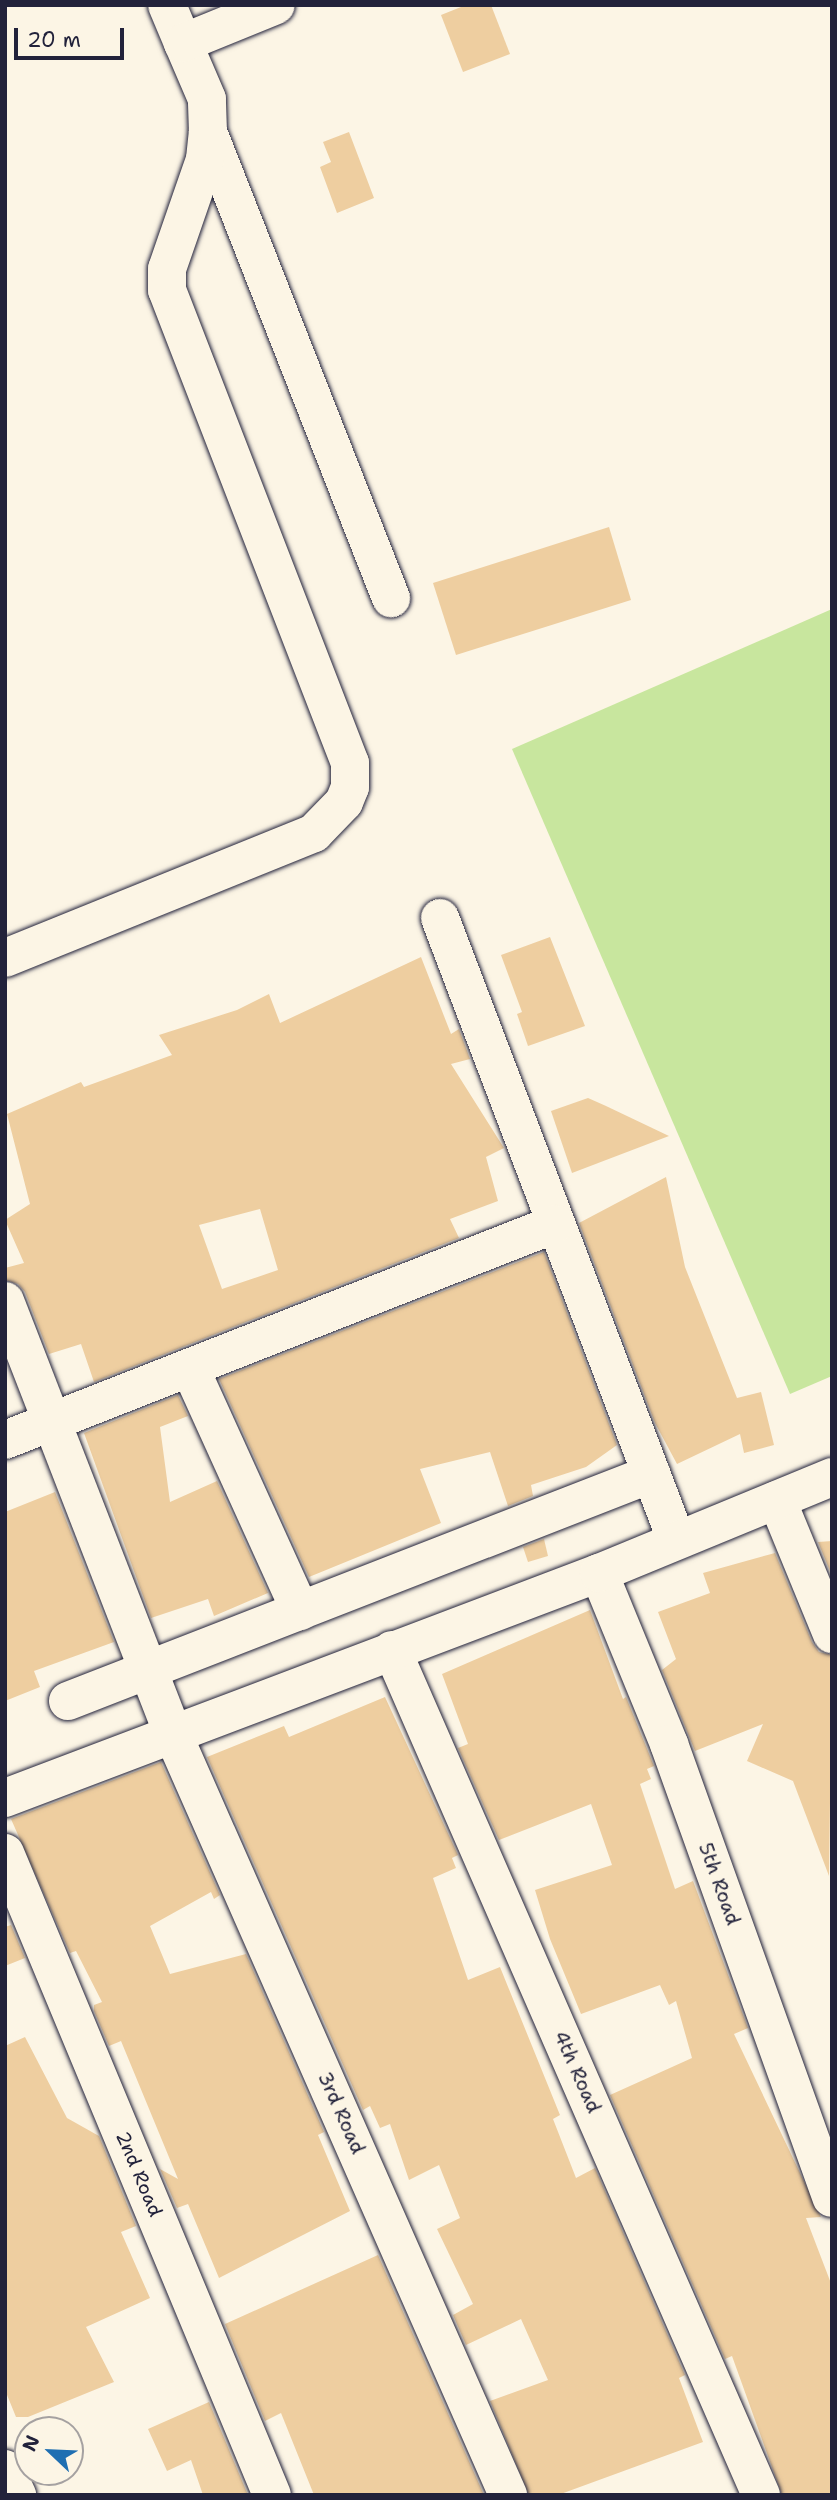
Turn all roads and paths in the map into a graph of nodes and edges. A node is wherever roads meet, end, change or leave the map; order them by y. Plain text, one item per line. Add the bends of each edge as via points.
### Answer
1 (167, 5) edge
2 (275, 5) edge
3 (183, 43) junction
4 (208, 132) junction
5 (391, 598) dead end
6 (440, 918) dead end
7 (5, 958) edge
8 (555, 1224) junction
9 (5, 1301) edge
10 (190, 1368) junction
11 (54, 1422) junction
12 (5, 1440) edge
13 (651, 1474) junction
14 (832, 1477) edge
15 (777, 1500) junction
16 (676, 1539) junction
17 (599, 1573) junction
18 (300, 1611) junction
19 (832, 1634) edge
20 (392, 1650) junction
21 (149, 1671) junction
22 (68, 1701) dead end
23 (172, 1732) junction
24 (5, 1798) edge
25 (5, 1853) edge
26 (832, 2198) edge
27 (5, 2469) edge
28 (17, 2495) edge
29 (272, 2495) edge
30 (508, 2495) edge
31 (761, 2495) edge

1 - 3 street
2 - 3 street
3 - 4 street via 207,99
4 - 5 street
4 - 7 street via 205,159 167,269 167,290 350,763 350,787 344,802 314,833
6 - 8 street
8 - 10 street
8 - 13 street
9 - 11 street, 3rd Road
10 - 11 street
10 - 18 street
11 - 12 street
11 - 21 street, 3rd Road
13 - 16 street
13 - 18 street
14 - 15 street
15 - 16 street
15 - 19 street
16 - 17 street
17 - 20 street
17 - 26 street, 5th Road via 669,1744
18 - 21 street
20 - 23 street
20 - 31 street, 4th Road
21 - 22 street
21 - 23 street, 3rd Road
23 - 24 street
23 - 30 street, 3rd Road
25 - 29 street, 2nd Road
27 - 28 street

